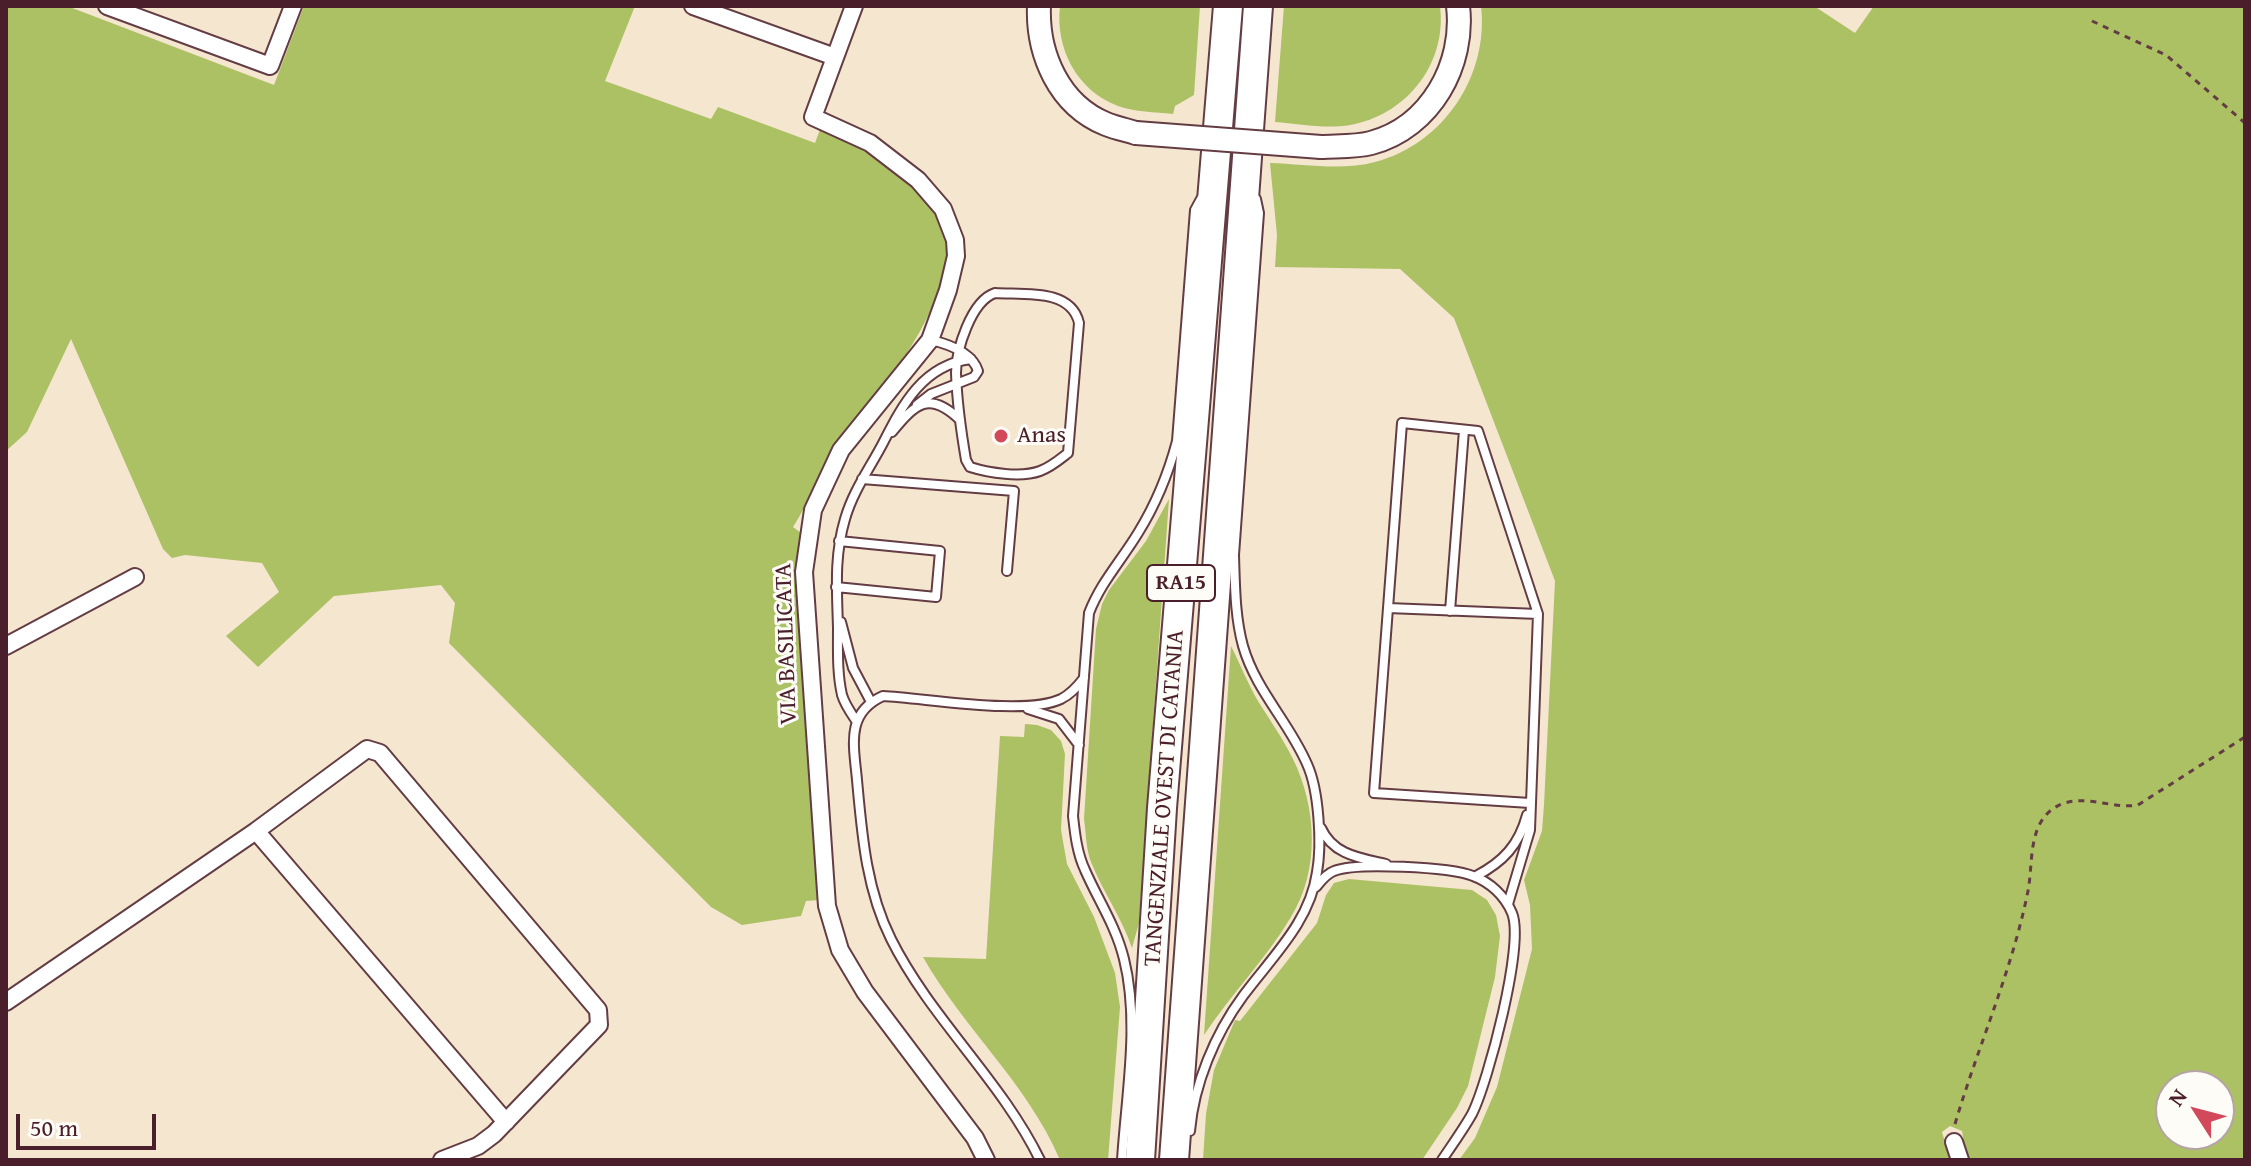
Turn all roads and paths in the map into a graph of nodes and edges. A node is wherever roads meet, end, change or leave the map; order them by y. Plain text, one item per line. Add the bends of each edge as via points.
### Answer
1 (107, 6) edge
2 (293, 6) edge
3 (693, 6) edge
4 (854, 6) edge
5 (1039, 6) edge
6 (1228, 6) edge
7 (1258, 6) edge
8 (1458, 6) edge
9 (2092, 21) dead end
10 (835, 57) junction
11 (2245, 123) edge
12 (1216, 165) junction
13 (1246, 165) junction
14 (930, 340) junction
15 (959, 356) junction
16 (957, 382) junction
17 (917, 405) junction
18 (960, 420) junction
19 (1464, 430) junction
20 (882, 445) junction
21 (862, 479) junction
22 (839, 541) junction
23 (1007, 571) dead end
24 (135, 577) dead end
25 (836, 587) junction
26 (1388, 608) junction
27 (837, 610) junction
28 (1450, 611) junction
29 (1538, 614) junction
30 (6, 646) edge
31 (1084, 678) junction
32 (871, 702) junction
33 (1012, 706) junction
34 (857, 722) junction
35 (2245, 737) edge
36 (1079, 745) junction
37 (1530, 803) junction
38 (1318, 819) junction
39 (256, 831) junction
40 (1403, 868) junction
41 (1476, 876) junction
42 (1312, 893) junction
43 (1508, 904) junction
44 (6, 1002) edge
45 (506, 1122) junction
46 (1954, 1142) joint
47 (1182, 1153) edge
48 (442, 1160) edge
49 (986, 1160) edge
50 (1040, 1160) edge
51 (1122, 1160) edge
52 (1140, 1160) edge
53 (1442, 1160) edge
54 (1960, 1160) edge

1 - 2 street via 270,66
3 - 10 street
4 - 10 street, VIA BASILICATA
5 - 8 street, bridge via 1048,65 1072,100 1105,124 1136,133 1321,147 1372,143 1407,125 1431,104 1452,69
6 - 12 highway, TANGENZIALE OVEST DI CATANIA / RA15
7 - 13 highway, TANGENZIALE OVEST DI CATANIA / RA15
9 - 11 path via 2166,55
10 - 14 street, VIA BASILICATA via 813,117 897,161 943,209 950,224 956,256
12 - 31 lane via 1195,210 1177,441 1168,476 1137,536 1093,602
12 - 52 highway, TANGENZIALE OVEST DI CATANIA / RA15 via 1162,808
13 - 38 lane via 1259,213 1234,555 1236,607 1243,647 1260,688 1309,766
13 - 47 highway, TANGENZIALE OVEST DI CATANIA / RA15
14 - 15 lane via 949,345
14 - 49 street, VIA BASILICATA via 841,450 813,510 804,572 827,906 840,950
15 - 16 lane
15 - 16 lane via 975,362 978,371
15 - 18 lane via 971,315 988,295 1059,298 1077,312 1068,453 1049,467 1025,474 970,467
15 - 20 lane via 920,383
16 - 17 lane
16 - 18 lane
17 - 18 lane via 936,403
17 - 20 lane
19 - 26 lane via 1402,423
19 - 28 lane
19 - 29 lane via 1478,431
20 - 21 lane
21 - 22 lane
21 - 23 lane via 1014,491
22 - 25 lane
22 - 25 lane via 940,551 936,597
24 - 30 street
25 - 27 lane
26 - 28 lane
26 - 37 lane via 1374,793
27 - 32 lane via 853,668
27 - 34 lane via 842,694
28 - 29 lane
29 - 37 lane
31 - 33 lane via 1064,698
31 - 36 lane
32 - 33 lane via 883,696
32 - 34 lane
33 - 36 lane via 1059,719
34 - 50 lane via 853,734 863,852 878,909 916,983 1010,1109
35 - 46 path via 2138,805 2067,802 2041,821 2025,906 1970,1074
36 - 51 lane via 1076,841 1117,932 1131,1002
37 - 41 lane via 1511,849
37 - 43 lane via 1529,839
38 - 40 lane via 1325,837 1346,854
38 - 42 lane
39 - 44 street
39 - 45 street
39 - 45 street via 367,749 380,753 598,1010 599,1025
40 - 41 lane
40 - 42 lane via 1332,872
41 - 43 lane
42 - 47 lane via 1297,927 1225,1022
43 - 53 lane via 1515,948 1491,1057 1472,1112
45 - 48 street via 478,1146
46 - 54 street

